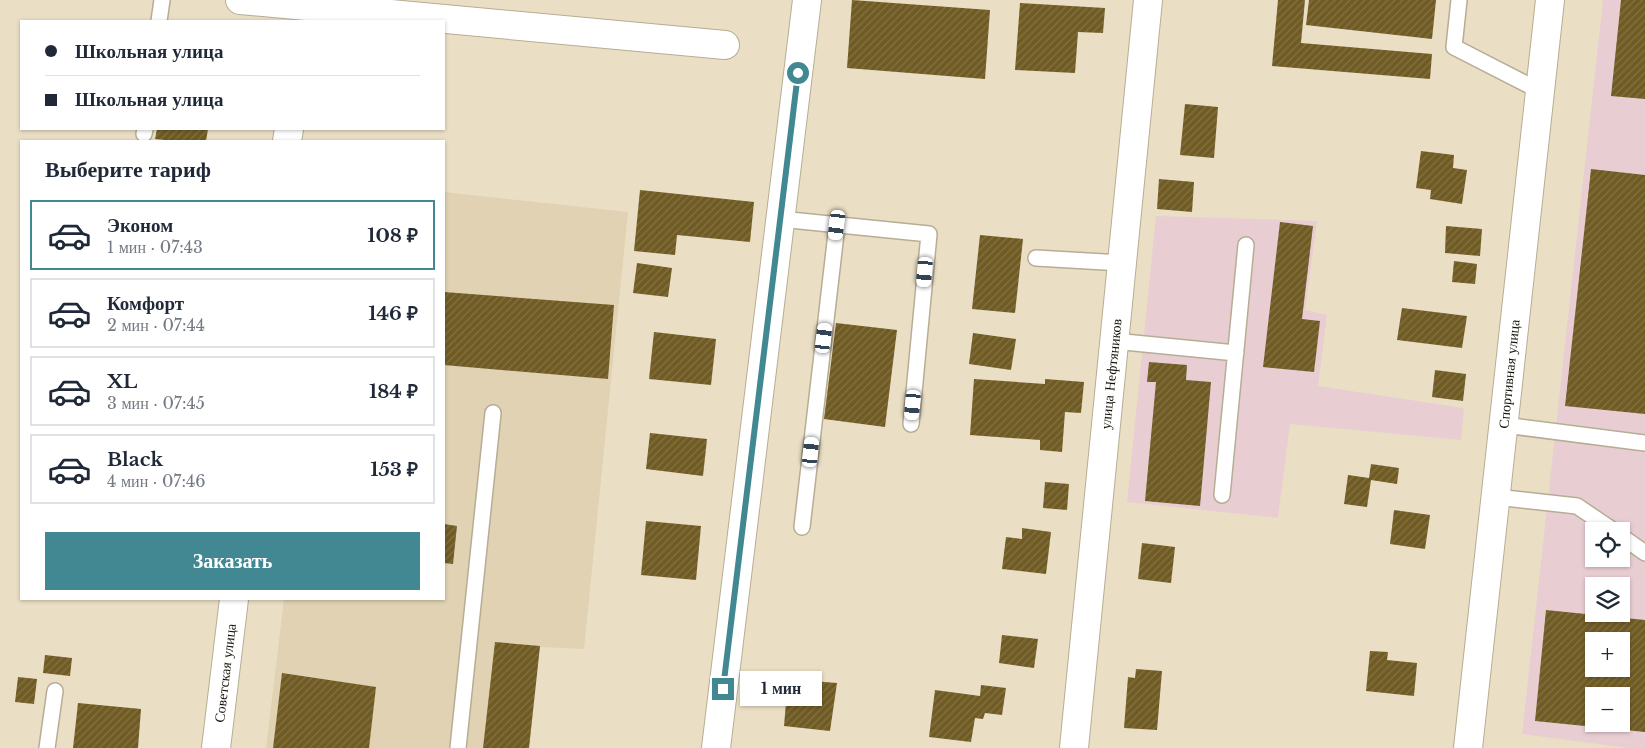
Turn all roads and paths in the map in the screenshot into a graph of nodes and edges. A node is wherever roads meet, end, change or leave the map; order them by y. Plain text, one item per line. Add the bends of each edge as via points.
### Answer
1 (162, 0) edge
2 (240, 0) edge
3 (807, 0) edge
4 (1148, 0) edge
5 (1459, 0) edge
6 (1550, 0) edge
7 (303, 9) edge
8 (159, 20) edge
9 (432, 20) edge
10 (445, 21) edge
11 (725, 45) dead end
12 (1540, 91) junction
13 (780, 219) junction
14 (837, 225) junction
15 (1246, 245) dead end
16 (1036, 258) dead end
17 (1122, 263) junction
18 (1114, 341) junction
19 (1236, 353) junction
20 (494, 413) dead end
21 (911, 424) dead end
22 (1504, 425) junction
23 (1645, 443) edge
24 (1222, 495) dead end
25 (1496, 497) junction
26 (1601, 522) edge
27 (802, 527) dead end
28 (1630, 542) edge
29 (1645, 553) edge
30 (234, 600) edge
31 (55, 691) dead end
32 (47, 748) edge
33 (216, 748) edge
34 (458, 748) edge
35 (716, 748) edge
36 (1074, 748) edge
37 (1468, 748) edge

1 - 8 lane
2 - 7 street
3 - 13 street
4 - 17 street, улица Нефтяников
5 - 12 lane via 1454,48
6 - 12 street, Спортивная улица
7 - 9 street
10 - 11 street
12 - 22 street, Спортивная улица
13 - 14 lane
13 - 35 street
14 - 21 lane via 929,234
14 - 27 lane
15 - 19 lane
16 - 17 lane
17 - 18 street, улица Нефтяников
18 - 19 lane
18 - 36 street, улица Нефтяников
19 - 24 lane
20 - 34 lane
22 - 23 lane
22 - 25 street, Спортивная улица
25 - 26 lane via 1577,506
25 - 37 street, Спортивная улица
28 - 29 lane
30 - 33 street, Советская улица
31 - 32 lane

